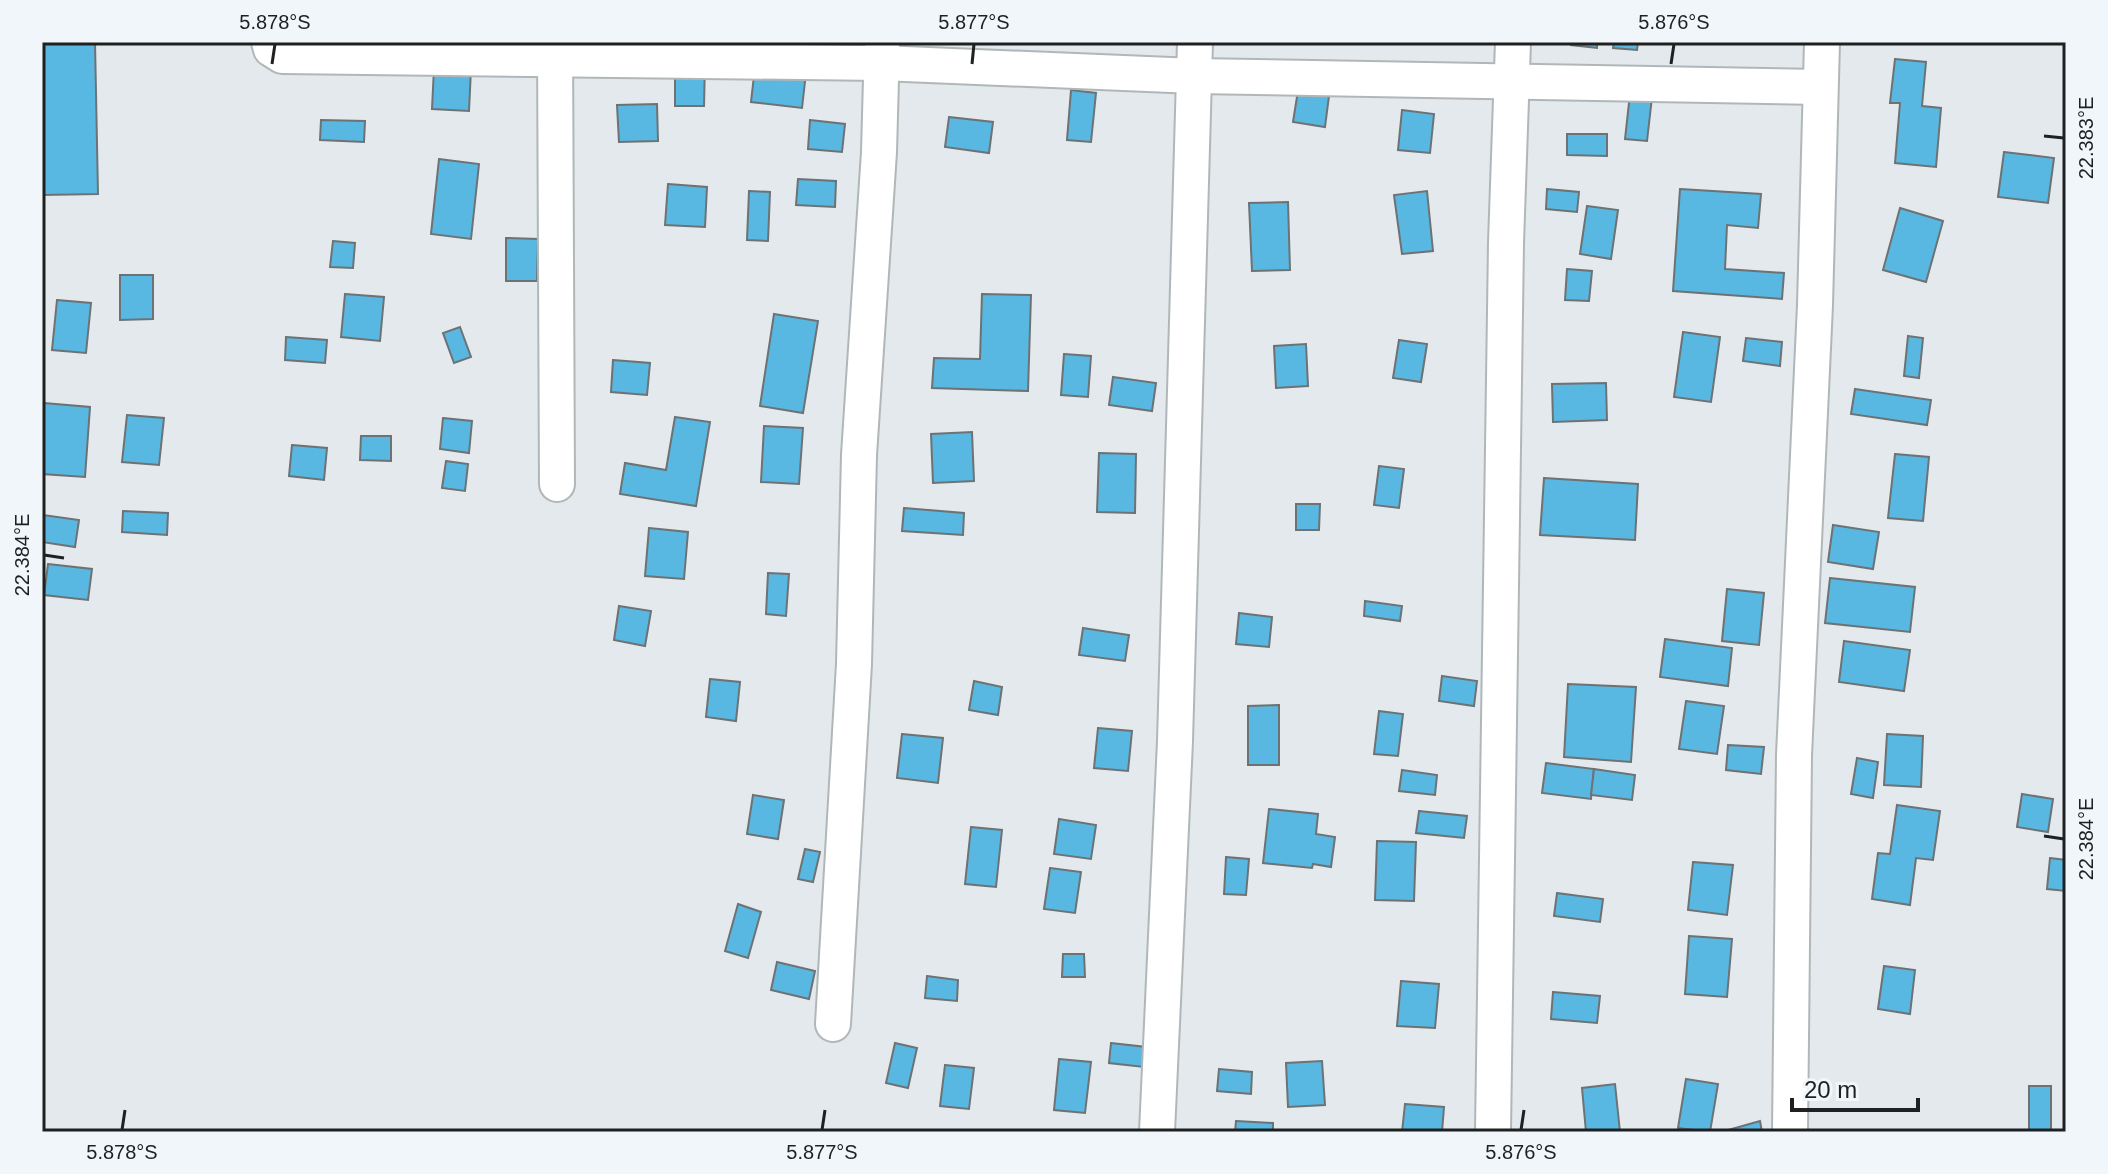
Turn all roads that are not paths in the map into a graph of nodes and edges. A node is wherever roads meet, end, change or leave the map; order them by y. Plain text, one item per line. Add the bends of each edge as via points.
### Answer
1 (269, 42) edge
2 (1195, 42) edge
3 (1513, 42) edge
4 (1822, 42) edge
5 (554, 50) edge
6 (882, 53) edge
7 (1195, 76) junction
8 (1512, 82) junction
9 (1820, 87) junction
10 (557, 484) dead end
11 (833, 1024) dead end
12 (1157, 1132) edge
13 (1493, 1132) edge
14 (1790, 1132) edge

1 - 5 street via 282,56
2 - 7 street
3 - 8 street
4 - 9 street
5 - 6 street
5 - 10 street
6 - 7 street
6 - 11 street
7 - 8 street
7 - 12 street
8 - 9 street
8 - 13 street
9 - 14 street via 1795,740

